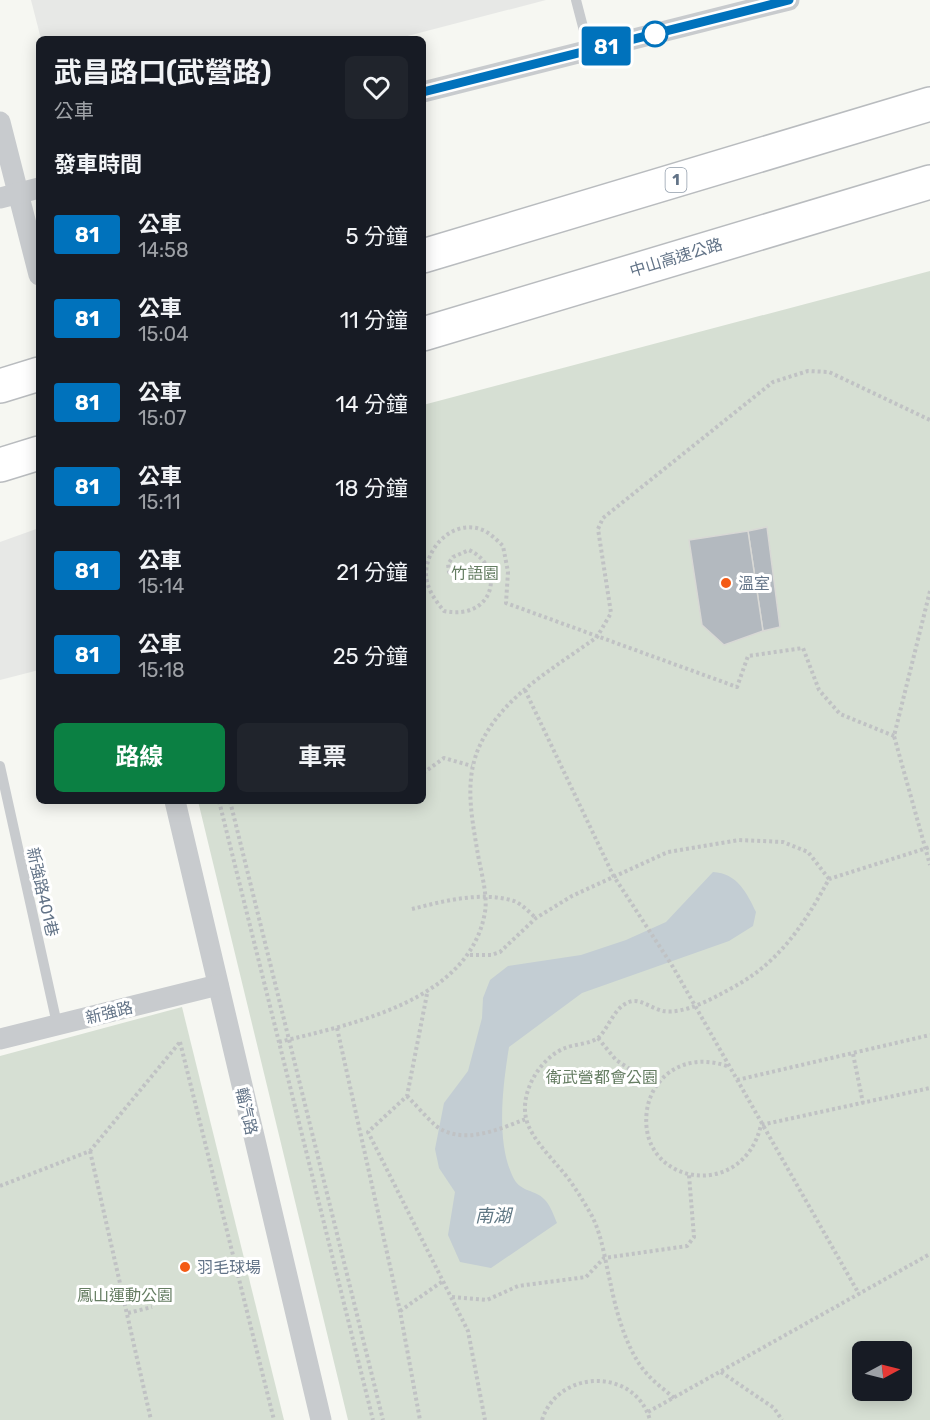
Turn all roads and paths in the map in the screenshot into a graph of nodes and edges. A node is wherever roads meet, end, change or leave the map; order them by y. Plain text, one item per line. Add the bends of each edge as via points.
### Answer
1 (576, 0) edge
2 (789, 0) edge
3 (753, 5) edge
4 (589, 50) junction
5 (426, 91) edge
6 (930, 104) edge
7 (0, 122) edge
8 (930, 182) edge
9 (36, 189) edge
10 (9, 196) edge
11 (930, 206) edge
12 (426, 255) edge
13 (36, 267) edge
14 (631, 270) junction
15 (426, 333) edge
16 (36, 375) edge
17 (0, 386) edge
18 (930, 420) edge
19 (456, 574) dead end
20 (930, 591) edge
21 (597, 637) junction
22 (525, 690) junction
23 (894, 735) junction
24 (0, 766) edge
25 (472, 766) junction
26 (426, 771) edge
27 (176, 804) edge
28 (220, 804) edge
29 (231, 804) edge
30 (928, 847) edge
31 (930, 865) edge
32 (613, 875) junction
33 (829, 879) junction
34 (485, 898) junction
35 (412, 909) dead end
36 (536, 918) junction
37 (470, 955) junction
38 (218, 984) junction
39 (427, 993) junction
40 (693, 1005) junction
41 (57, 1024) junction
42 (336, 1028) junction
43 (930, 1035) edge
44 (598, 1038) junction
45 (0, 1039) edge
46 (289, 1039) junction
47 (279, 1042) junction
48 (853, 1054) junction
49 (727, 1066) junction
50 (737, 1080) junction
51 (656, 1086) junction
52 (930, 1088) edge
53 (407, 1096) junction
54 (863, 1103) junction
55 (526, 1119) junction
56 (761, 1125) junction
57 (90, 1151) junction
58 (689, 1175) junction
59 (0, 1186) edge
60 (930, 1254) edge
61 (604, 1257) junction
62 (443, 1281) junction
63 (859, 1294) junction
64 (451, 1297) junction
65 (152, 1308) dead end
66 (400, 1311) junction
67 (128, 1313) junction
68 (721, 1372) junction
69 (674, 1398) junction
70 (648, 1412) junction
71 (151, 1420) edge
72 (274, 1420) edge
73 (321, 1420) edge
74 (373, 1420) edge
75 (384, 1420) edge
76 (420, 1420) edge
77 (485, 1420) edge
78 (542, 1420) edge
79 (650, 1420) edge
80 (782, 1420) edge

1 - 4 lane
2 - 3 street
3 - 4 street
4 - 5 street
6 - 12 highway, 1
7 - 10 street
8 - 14 highway, 中山高速公路
9 - 10 street
10 - 13 street
11 - 14 highway
14 - 15 highway, 中山高速公路
16 - 17 highway
18 - 21 path via 829,372 808,371 773,382 603,518 598,529 599,542 611,613
19 - 21 path via 449,572 448,564 453,557 469,550 479,554 490,577 490,591 482,604 469,613 444,611 431,595 426,574 429,557 447,533 460,529 484,531 504,546 508,572 506,603
20 - 23 path
21 - 22 path
21 - 23 path via 737,687 748,656 803,648 819,690 840,714
22 - 25 path via 492,723
22 - 32 path
23 - 30 path
24 - 41 lane, 新強路401巷
25 - 26 path via 444,758
25 - 34 path via 469,801
27 - 38 street, 輜汽路
28 - 47 path
29 - 46 path
30 - 31 path
30 - 33 path
32 - 33 path via 668,852 739,840 783,842 808,852
32 - 36 path
32 - 40 path
33 - 40 path via 809,916 773,960 738,984
34 - 35 path via 456,898
34 - 36 path via 515,901
34 - 37 path via 480,931
36 - 37 path via 500,952
37 - 39 path
38 - 41 street, 新強路
38 - 73 street, 輜汽路
39 - 42 path
39 - 53 path
40 - 44 path via 664,1011 633,1001 621,1007
40 - 49 path
41 - 45 street, 新強路
42 - 46 path
42 - 66 path
43 - 48 path
44 - 51 path via 616,1060
44 - 55 path via 565,1048 545,1062 531,1084
46 - 47 path
46 - 75 path
47 - 74 path
48 - 50 path
48 - 54 path
49 - 50 path
49 - 51 path via 692,1062 668,1073
50 - 56 path
51 - 58 path via 646,1112 650,1139 665,1162
52 - 54 path
53 - 55 path via 438,1127 462,1135 487,1134
53 - 62 path via 368,1132
54 - 56 path
55 - 61 path via 591,1215
56 - 58 path via 750,1152 736,1167 708,1177
56 - 63 path
57 - 59 path
57 - 67 path
57 - 72 path via 180,1042
58 - 61 path via 692,1244
60 - 63 path
61 - 64 path via 586,1277 518,1286 487,1300
61 - 69 path via 629,1342 646,1373
62 - 64 path
62 - 66 path
63 - 68 path
64 - 77 path via 468,1331
65 - 67 path
66 - 76 path
67 - 71 path
68 - 69 path
68 - 80 path via 774,1408
69 - 70 path
70 - 78 path via 637,1397 621,1386 603,1380 584,1381 566,1388 552,1400
70 - 79 path

